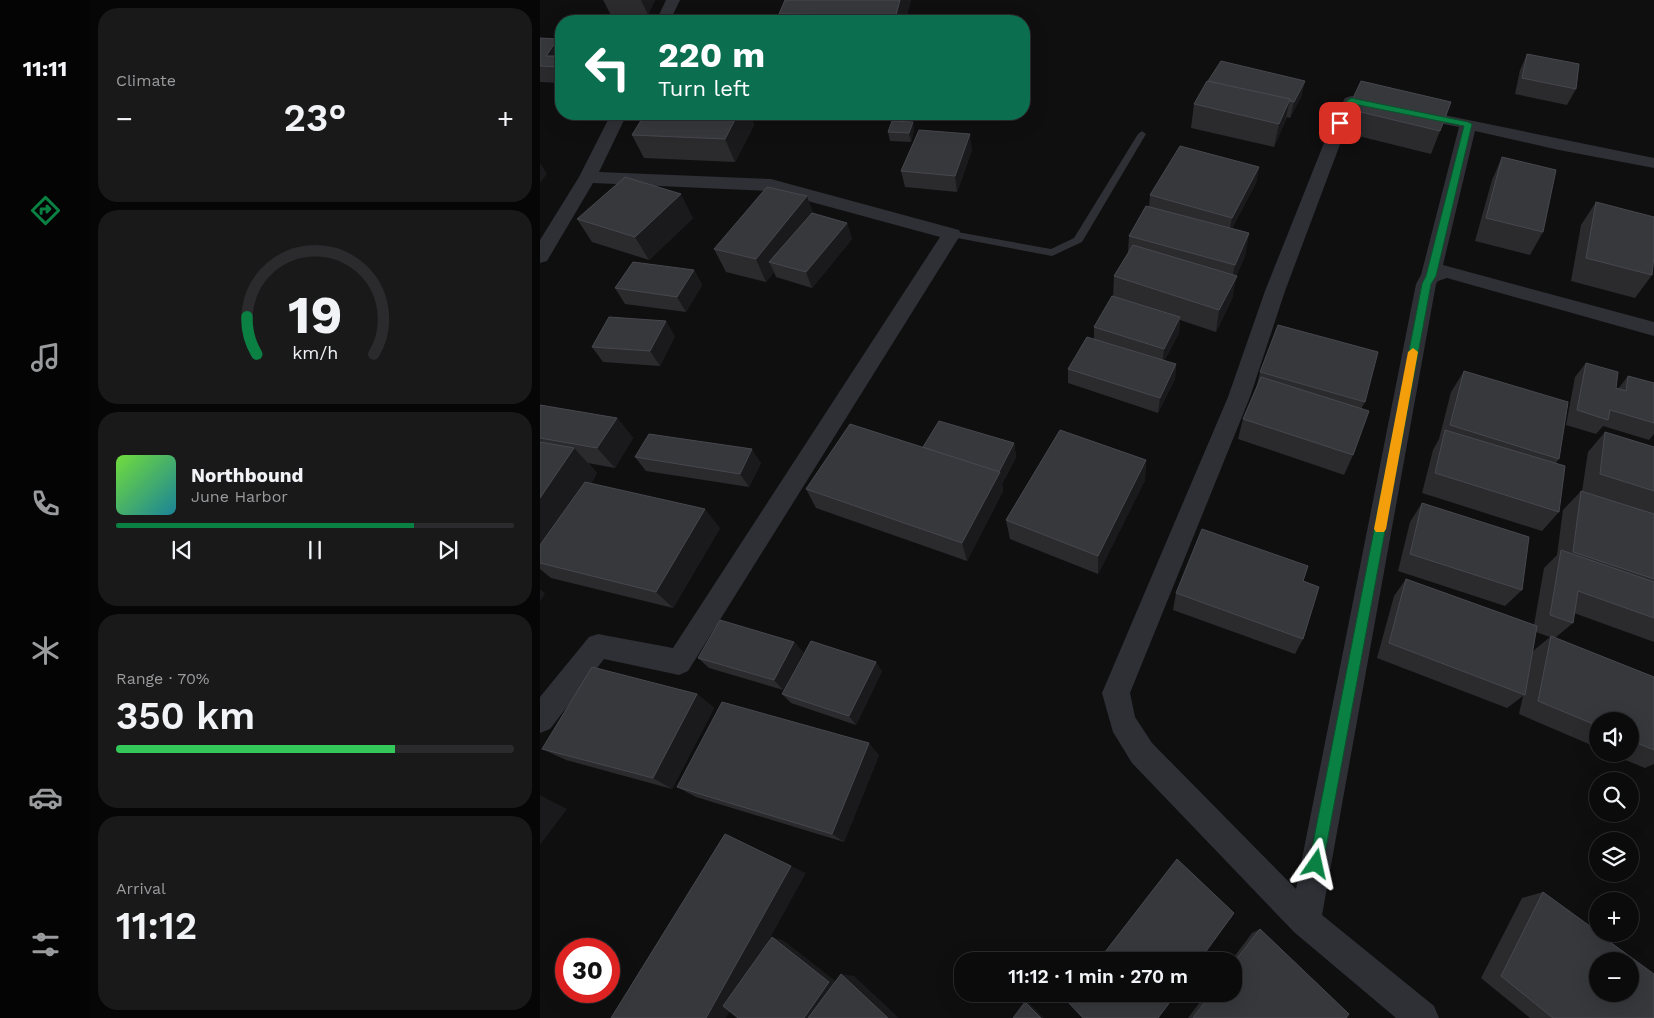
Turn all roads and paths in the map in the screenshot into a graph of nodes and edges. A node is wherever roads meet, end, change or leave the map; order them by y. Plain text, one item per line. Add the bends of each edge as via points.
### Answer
1 (673, 0) edge
2 (666, 15) edge
3 (616, 120) edge
4 (1468, 124) junction
5 (1142, 134) dead end
6 (1654, 163) edge
7 (588, 177) junction
8 (952, 234) junction
9 (540, 256) edge
10 (1431, 276) junction
11 (1654, 329) edge
12 (540, 719) edge
13 (1305, 921) junction
14 (1422, 1018) edge

1 - 2 street
3 - 7 street
4 - 6 street
4 - 10 street
4 - 13 street via 1351,101 1275,291 1239,397 1116,693 1123,722 1142,753
5 - 8 lane via 1078,240 1052,253
7 - 8 street via 771,185
7 - 9 street
8 - 12 street via 679,662 598,646
10 - 11 street via 1446,271
10 - 13 street via 1426,284
13 - 14 street

